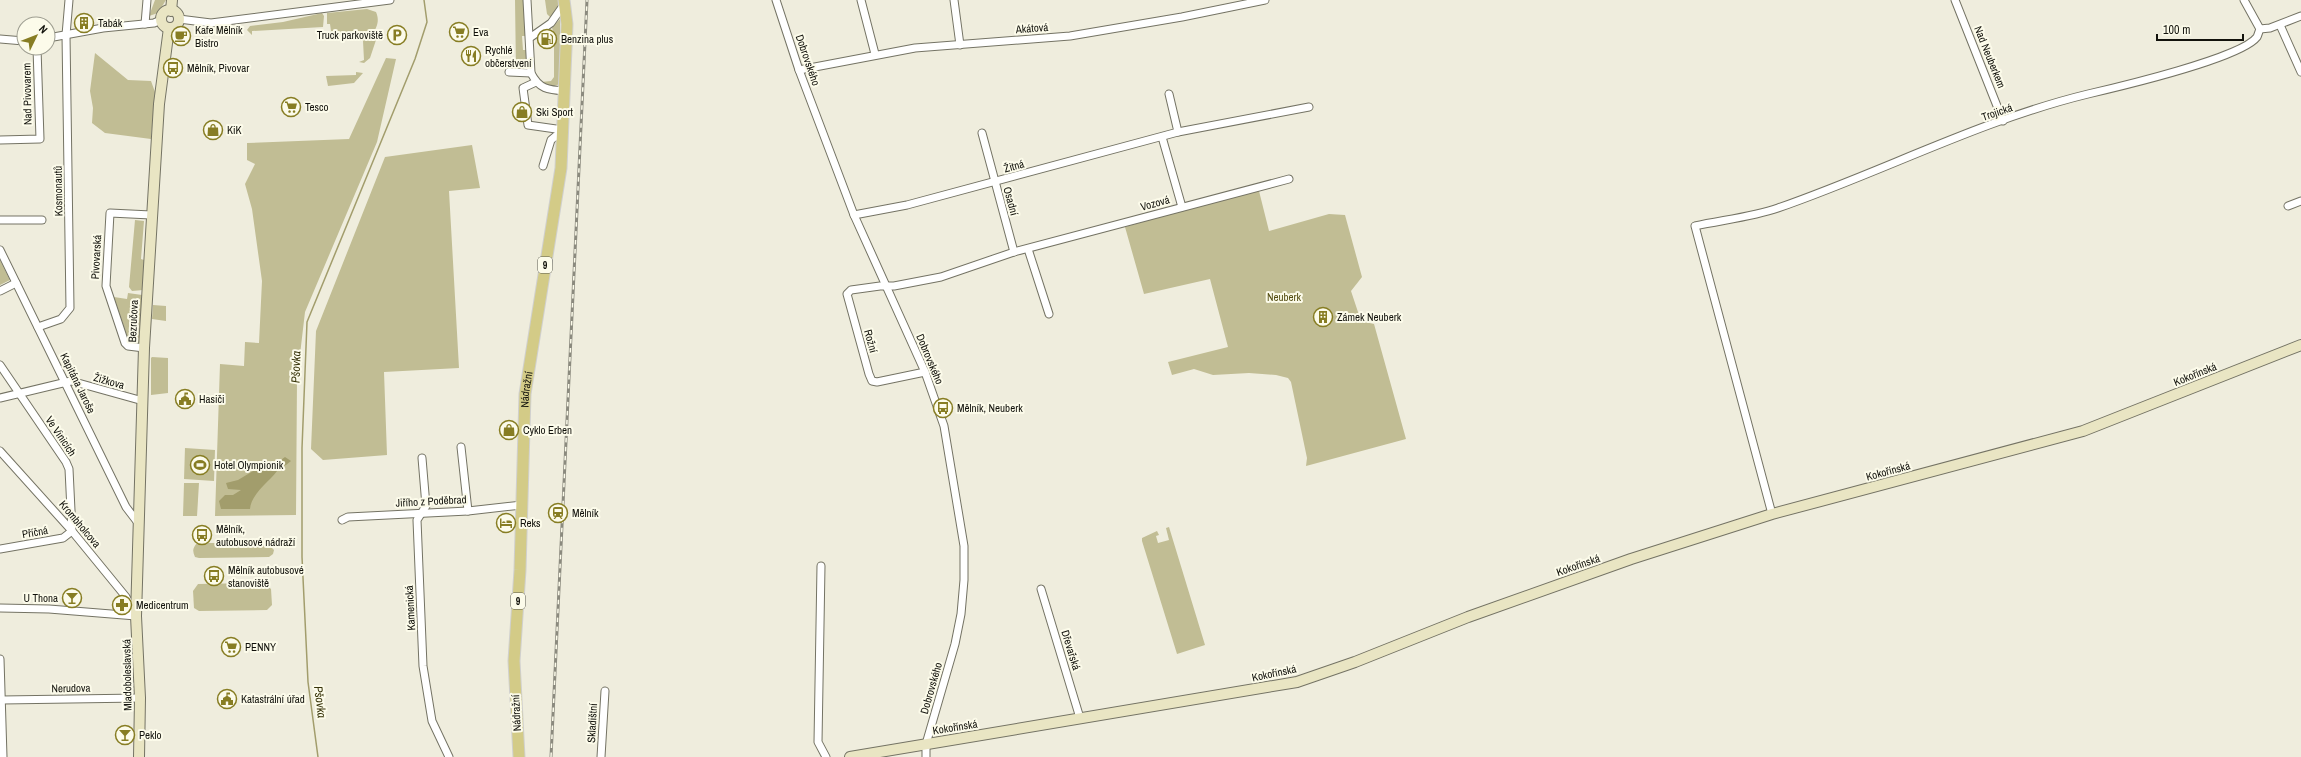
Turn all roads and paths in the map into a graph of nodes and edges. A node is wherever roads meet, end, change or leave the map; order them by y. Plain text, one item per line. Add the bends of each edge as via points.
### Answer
1 (69, 0) edge
2 (147, 0) edge
3 (172, 0) edge
4 (390, 0) edge
5 (528, 0) edge
6 (776, 0) edge
7 (861, 0) edge
8 (954, 0) edge
9 (1265, 0) edge
10 (1955, 0) edge
11 (2244, 0) edge
12 (565, 1) edge
13 (171, 11) junction
14 (2301, 16) edge
15 (179, 19) junction
16 (161, 20) junction
17 (145, 24) junction
18 (2280, 25) junction
19 (169, 28) junction
20 (2260, 29) junction
21 (66, 35) junction
22 (56, 37) edge
23 (531, 37) junction
24 (0, 40) edge
25 (16, 41) edge
26 (960, 45) junction
27 (875, 54) junction
28 (37, 56) edge
29 (799, 70) junction
30 (509, 72) dead end
31 (2301, 72) edge
32 (531, 73) junction
33 (536, 82) junction
34 (565, 91) junction
35 (1169, 94) dead end
36 (1309, 107) dead end
37 (2003, 121) junction
38 (563, 130) junction
39 (1178, 132) junction
40 (982, 133) dead end
41 (1162, 137) junction
42 (0, 140) edge
43 (542, 166) dead end
44 (1289, 178) dead end
45 (995, 182) junction
46 (2301, 201) edge
47 (2288, 206) dead end
48 (1182, 207) junction
49 (151, 215) junction
50 (854, 215) junction
51 (0, 220) edge
52 (42, 220) dead end
53 (1028, 249) junction
54 (0, 250) edge
55 (1014, 252) junction
56 (16, 283) junction
57 (885, 286) junction
58 (0, 291) edge
59 (1049, 314) dead end
60 (38, 327) junction
61 (2301, 345) edge
62 (144, 348) junction
63 (0, 365) edge
64 (925, 372) junction
65 (65, 381) junction
66 (18, 393) junction
67 (0, 398) edge
68 (143, 401) junction
69 (461, 447) dead end
70 (0, 452) edge
71 (422, 458) dead end
72 (522, 505) junction
73 (468, 511) junction
74 (422, 512) junction
75 (1772, 514) junction
76 (342, 520) dead end
77 (139, 524) junction
78 (72, 530) junction
79 (0, 549) edge
80 (821, 566) dead end
81 (1041, 589) dead end
82 (0, 608) edge
83 (136, 616) junction
84 (0, 659) edge
85 (605, 691) dead end
86 (140, 698) junction
87 (2, 700) junction
88 (1080, 718) junction
89 (1, 737) edge
90 (926, 744) junction
91 (3, 757) edge
92 (140, 757) edge
93 (449, 757) edge
94 (518, 757) edge
95 (601, 757) edge
96 (826, 757) edge
97 (850, 757) edge
98 (926, 757) edge

1 - 21 street, Kosmonautů
2 - 17 street
3 - 13 main road
4 - 15 street via 211,24
5 - 23 street
6 - 29 street, Dobrovského
7 - 27 street
8 - 26 street
9 - 26 street, Akátová via 1182,18 1161,19 1070,36
10 - 37 street, Nad Neuberkem
11 - 20 street
12 - 23 street via 551,23
12 - 34 main road, Nádražní / 9
13 - 15 main road
13 - 16 main road via 165,12
14 - 18 street
15 - 19 main road via 175,27
16 - 17 street
16 - 19 main road via 163,25
17 - 21 street
18 - 20 street
18 - 31 street
19 - 49 main road, Bezručova via 159,104
20 - 37 street, Trojická via 2257,37 2239,49 2210,60 2146,80 2070,99
21 - 22 street
21 - 60 street, Kosmonautů via 70,308 61,319
23 - 32 street
24 - 25 street
26 - 27 street, Akátová
27 - 29 street, Akátová
28 - 42 street, Nad Pivovarem via 40,139
29 - 50 street, Dobrovského
30 - 32 street
32 - 33 street
33 - 34 street via 544,89
33 - 38 street via 523,88 528,125
34 - 38 main road, Nádražní / 9
35 - 39 street
36 - 39 street, Žitná
37 - 75 street, Trojická via 1776,209 1695,226
38 - 43 street via 551,140
38 - 72 main road, Nádražní / 9 via 561,168 525,394
39 - 41 street, Žitná
40 - 45 street, Osadní
41 - 45 street, Žitná
41 - 48 street
44 - 48 street, Vozová
45 - 50 street, Žitná via 907,205
45 - 55 street, Osadní
46 - 47 street
48 - 53 street, Vozová
49 - 62 main road, Bezručova
49 - 62 street, Pivovarská via 110,213 106,286 125,343 128,346
50 - 57 street, Dobrovského
51 - 52 street
53 - 55 street, Vozová
53 - 59 street
54 - 56 street, Kapitána Jaroše
55 - 57 street, Vozová via 941,277
56 - 58 street
56 - 60 street, Kapitána Jaroše
57 - 64 street, Dobrovského
57 - 64 street, Rožní via 851,290 847,294 870,378 877,382
60 - 65 street, Kapitána Jaroše
61 - 75 main road, Kokořínská via 2083,431
62 - 68 main road, Bezručova
63 - 66 street, Ve Vinicích
64 - 90 street, Dobrovského via 944,426 964,546 961,614 955,644
65 - 66 street, Žižkova
65 - 68 street, Žižkova
65 - 77 street, Kapitána Jaroše via 126,507
66 - 67 street, Žižkova
66 - 78 street, Ve Vinicích via 69,469
68 - 77 main road, Bezručova
69 - 73 street
70 - 78 street, Krombholcova
71 - 74 street, Kamenická via 426,506
72 - 73 street, Jiřího z Poděbrad
72 - 94 main road, Nádražní / 9 via 514,662
73 - 74 street, Jiřího z Poděbrad
74 - 76 street, Jiřího z Poděbrad via 348,517
74 - 93 street, Kamenická via 417,520 424,666 432,721
75 - 88 main road, Kokořínská via 1468,616 1355,662 1297,682
77 - 83 main road, Bezručova
78 - 79 street, Příčná via 63,538
78 - 83 street, Krombholcova via 126,597
80 - 96 street via 818,742
81 - 88 street, Dřevařská
82 - 83 street
83 - 86 main road, Mladoboleslavská
84 - 87 street
85 - 95 street, Skladištní
86 - 87 street, Nerudova
86 - 92 main road, Mladoboleslavská
87 - 89 street
88 - 90 main road, Kokořínská
89 - 91 street
90 - 97 main road, Kokořínská
90 - 98 street, Dobrovského

